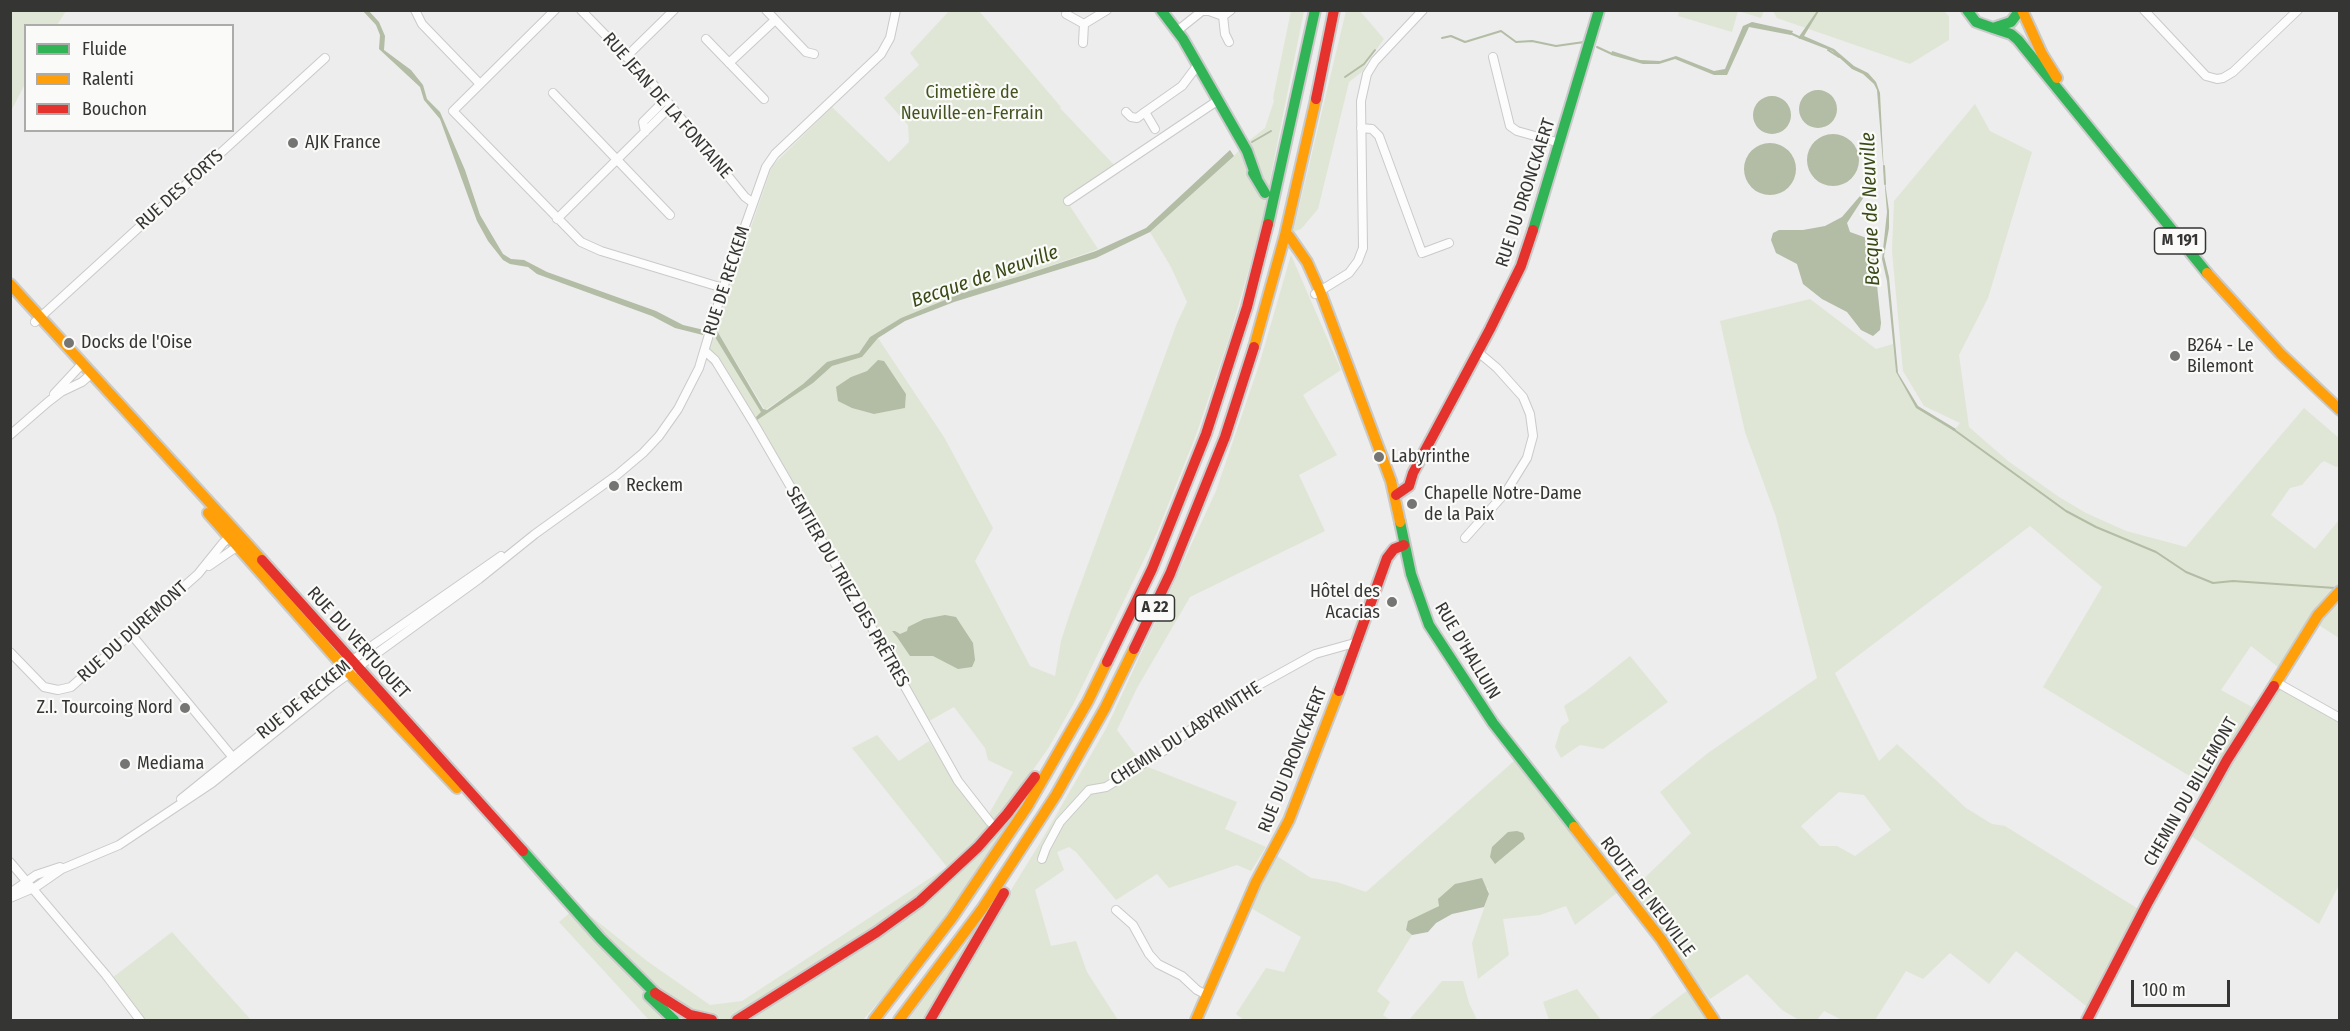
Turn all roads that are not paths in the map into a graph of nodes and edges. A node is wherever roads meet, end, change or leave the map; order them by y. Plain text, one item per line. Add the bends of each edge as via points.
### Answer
1 (415, 10) edge
2 (555, 10) edge
3 (581, 10) edge
4 (674, 10) edge
5 (766, 10) edge
6 (896, 10) edge
7 (1107, 10) edge
8 (1161, 10) edge
9 (1231, 10) edge
10 (1315, 10) edge
11 (1334, 10) edge
12 (1341, 10) edge
13 (1423, 10) edge
14 (1599, 10) edge
15 (1967, 10) edge
16 (2021, 10) edge
17 (2144, 10) edge
18 (2298, 10) edge
19 (1066, 14) dead end
20 (1223, 16) junction
21 (775, 20) junction
22 (1084, 24) junction
23 (1993, 28) junction
24 (1177, 31) junction
25 (706, 39) dead end
26 (1229, 42) dead end
27 (1083, 43) dead end
28 (814, 54) dead end
29 (626, 57) junction
30 (1492, 57) dead end
31 (326, 58) dead end
32 (729, 63) junction
33 (1197, 66) junction
34 (1323, 72) junction
35 (480, 84) junction
36 (553, 93) dead end
37 (764, 99) dead end
38 (1217, 101) junction
39 (669, 103) junction
40 (1126, 112) dead end
41 (1145, 112) junction
42 (2088, 124) junction
43 (1361, 128) junction
44 (1155, 129) dead end
45 (1560, 143) junction
46 (616, 160) junction
47 (1265, 194) dead end
48 (1068, 201) dead end
49 (752, 202) junction
50 (670, 215) dead end
51 (556, 219) junction
52 (1449, 243) dead end
53 (10, 284) edge
54 (723, 288) junction
55 (1318, 293) joint
56 (10, 294) edge
57 (38, 320) junction
58 (705, 351) junction
59 (1478, 352) junction
60 (80, 366) junction
61 (88, 376) junction
62 (48, 402) junction
63 (2340, 410) edge
64 (10, 435) edge
65 (1413, 473) junction
66 (1392, 483) junction
67 (1396, 495) junction
68 (232, 535) junction
69 (1465, 538) dead end
70 (241, 544) junction
71 (1404, 545) junction
72 (1407, 557) junction
73 (198, 574) junction
74 (1382, 574) junction
75 (2340, 591) edge
76 (131, 634) junction
77 (1358, 642) junction
78 (10, 652) edge
79 (1109, 660) junction
80 (351, 667) junction
81 (1121, 678) junction
82 (2276, 682) junction
83 (2340, 718) edge
84 (236, 760) junction
85 (1550, 796) joint
86 (990, 822) dead end
87 (1042, 859) dead end
88 (10, 862) edge
89 (70, 865) junction
90 (27, 880) junction
91 (34, 888) junction
92 (10, 893) edge
93 (10, 898) edge
94 (1116, 910) dead end
95 (655, 993) junction
96 (1207, 995) junction
97 (140, 1020) edge
98 (674, 1020) edge
99 (685, 1020) edge
100 (723, 1020) edge
101 (874, 1020) edge
102 (898, 1020) edge
103 (930, 1020) edge
104 (1196, 1020) edge
105 (1714, 1020) edge
106 (2088, 1020) edge

1 - 35 street via 422,24
2 - 35 street
3 - 29 street, RUE JEAN DE LA FONTAINE
4 - 29 street
5 - 21 street
6 - 49 street, RUE DE RECKEM via 884,50 772,157
7 - 22 street
8 - 24 main road
9 - 20 street
10 - 79 main road, A 22 via 1269,223 1224,383 1173,521
11 - 34 main road, A 22
12 - 34 main road via 1329,63
13 - 43 street via 1370,69 1361,96
14 - 45 main road, RUE DU DRONCKAERT
15 - 23 main road via 1976,22
16 - 23 main road via 2011,22
16 - 42 main road, M 191 via 2046,60
17 - 18 street via 2206,76 2217,79 2233,72
19 - 22 street
20 - 24 street via 1202,11
20 - 26 street
21 - 28 street via 806,52
21 - 32 street
22 - 27 street
23 - 42 main road, M 191 via 2014,37
24 - 33 main road
25 - 32 street
29 - 39 street, RUE JEAN DE LA FONTAINE
30 - 45 street via 1510,126
31 - 57 street, RUE DES FORTS
32 - 37 street
33 - 38 main road
33 - 41 street via 1184,83
34 - 81 main road, A 22 via 1285,235 1237,403 1186,537
35 - 51 street via 453,111
36 - 46 street
38 - 47 main road via 1250,155
38 - 48 street
39 - 46 street
39 - 49 street, RUE JEAN DE LA FONTAINE
40 - 41 street via 1137,118
41 - 44 street
42 - 63 main road, M 191 via 2208,275 2274,347
43 - 52 street via 1372,129 1379,136 1422,253
43 - 55 street via 1363,248 1349,273
45 - 59 main road, RUE DU DRONCKAERT via 1524,260
46 - 50 street
46 - 51 street
49 - 54 street, RUE DE RECKEM
51 - 54 street via 577,239 595,249
53 - 57 main road, RUE DU VERTUQUET
54 - 58 street, RUE DE RECKEM
55 - 66 main road, RUE D'HALLUIN
56 - 57 main road, RUE DU VERTUQUET
57 - 60 main road, RUE DU VERTUQUET
58 - 80 street, RUE DE RECKEM via 682,402 649,447 617,476 479,579
58 - 86 street, SENTIER DU TRIEZ DES PRÊTRES via 715,360 761,437 958,781
59 - 65 main road, RUE DU DRONCKAERT
59 - 69 street via 1523,397 1533,436 1527,458 1506,492
60 - 61 main road, RUE DU VERTUQUET
60 - 62 street
61 - 62 street
61 - 68 main road, RUE DU VERTUQUET
62 - 64 street
65 - 66 main road
65 - 67 main road, RUE DU DRONCKAERT via 1408,488
66 - 67 main road, RUE D'HALLUIN
67 - 71 main road, RUE D'HALLUIN
68 - 70 main road, RUE DU VERTUQUET
68 - 73 street, RUE DU DUREMONT
70 - 73 street, RUE DU DUREMONT
70 - 80 main road, RUE DU VERTUQUET
71 - 72 main road, RUE D'HALLUIN
71 - 74 main road, RUE DU DRONCKAERT via 1389,554
72 - 74 main road via 1392,561
72 - 85 main road, RUE D'HALLUIN via 1421,605 1437,639 1485,713
73 - 76 street, RUE DU DUREMONT
74 - 77 main road, RUE DU DRONCKAERT
75 - 82 main road, CHEMIN DU BILLEMONT via 2321,609
76 - 78 street, RUE DU DUREMONT via 79,681 62,690 40,684
76 - 84 street
77 - 87 street, CHEMIN DU LABYRINTHE via 1315,654 1207,717 1174,744 1106,787 1089,790 1060,822
77 - 96 main road, RUE DU DRONCKAERT via 1289,820 1256,882
79 - 100 main road via 1028,787 962,864 877,932 759,1005
79 - 101 main road, A 22 via 1049,770 997,854
80 - 84 street, RUE DE RECKEM
80 - 95 main road, RUE DU VERTUQUET
80 - 98 main road, RUE DU VERTUQUET via 616,964
81 - 102 main road, A 22 via 1023,848 953,950
81 - 103 main road via 1085,755
82 - 83 street
82 - 106 main road, CHEMIN DU BILLEMONT via 2184,835
84 - 89 street, RUE DE RECKEM via 113,849
85 - 105 main road, ROUTE DE NEUVILLE via 1661,939
88 - 90 street
89 - 90 street, RUE DE RECKEM
89 - 91 street, RUE DE RECKEM
90 - 91 street
90 - 92 street, RUE DE RECKEM
91 - 93 street, RUE DE RECKEM
91 - 97 street
94 - 96 street via 1133,925 1158,963
95 - 99 main road, RUE DU VERTUQUET
95 - 100 main road via 690,1016
96 - 104 main road, RUE DU DRONCKAERT

